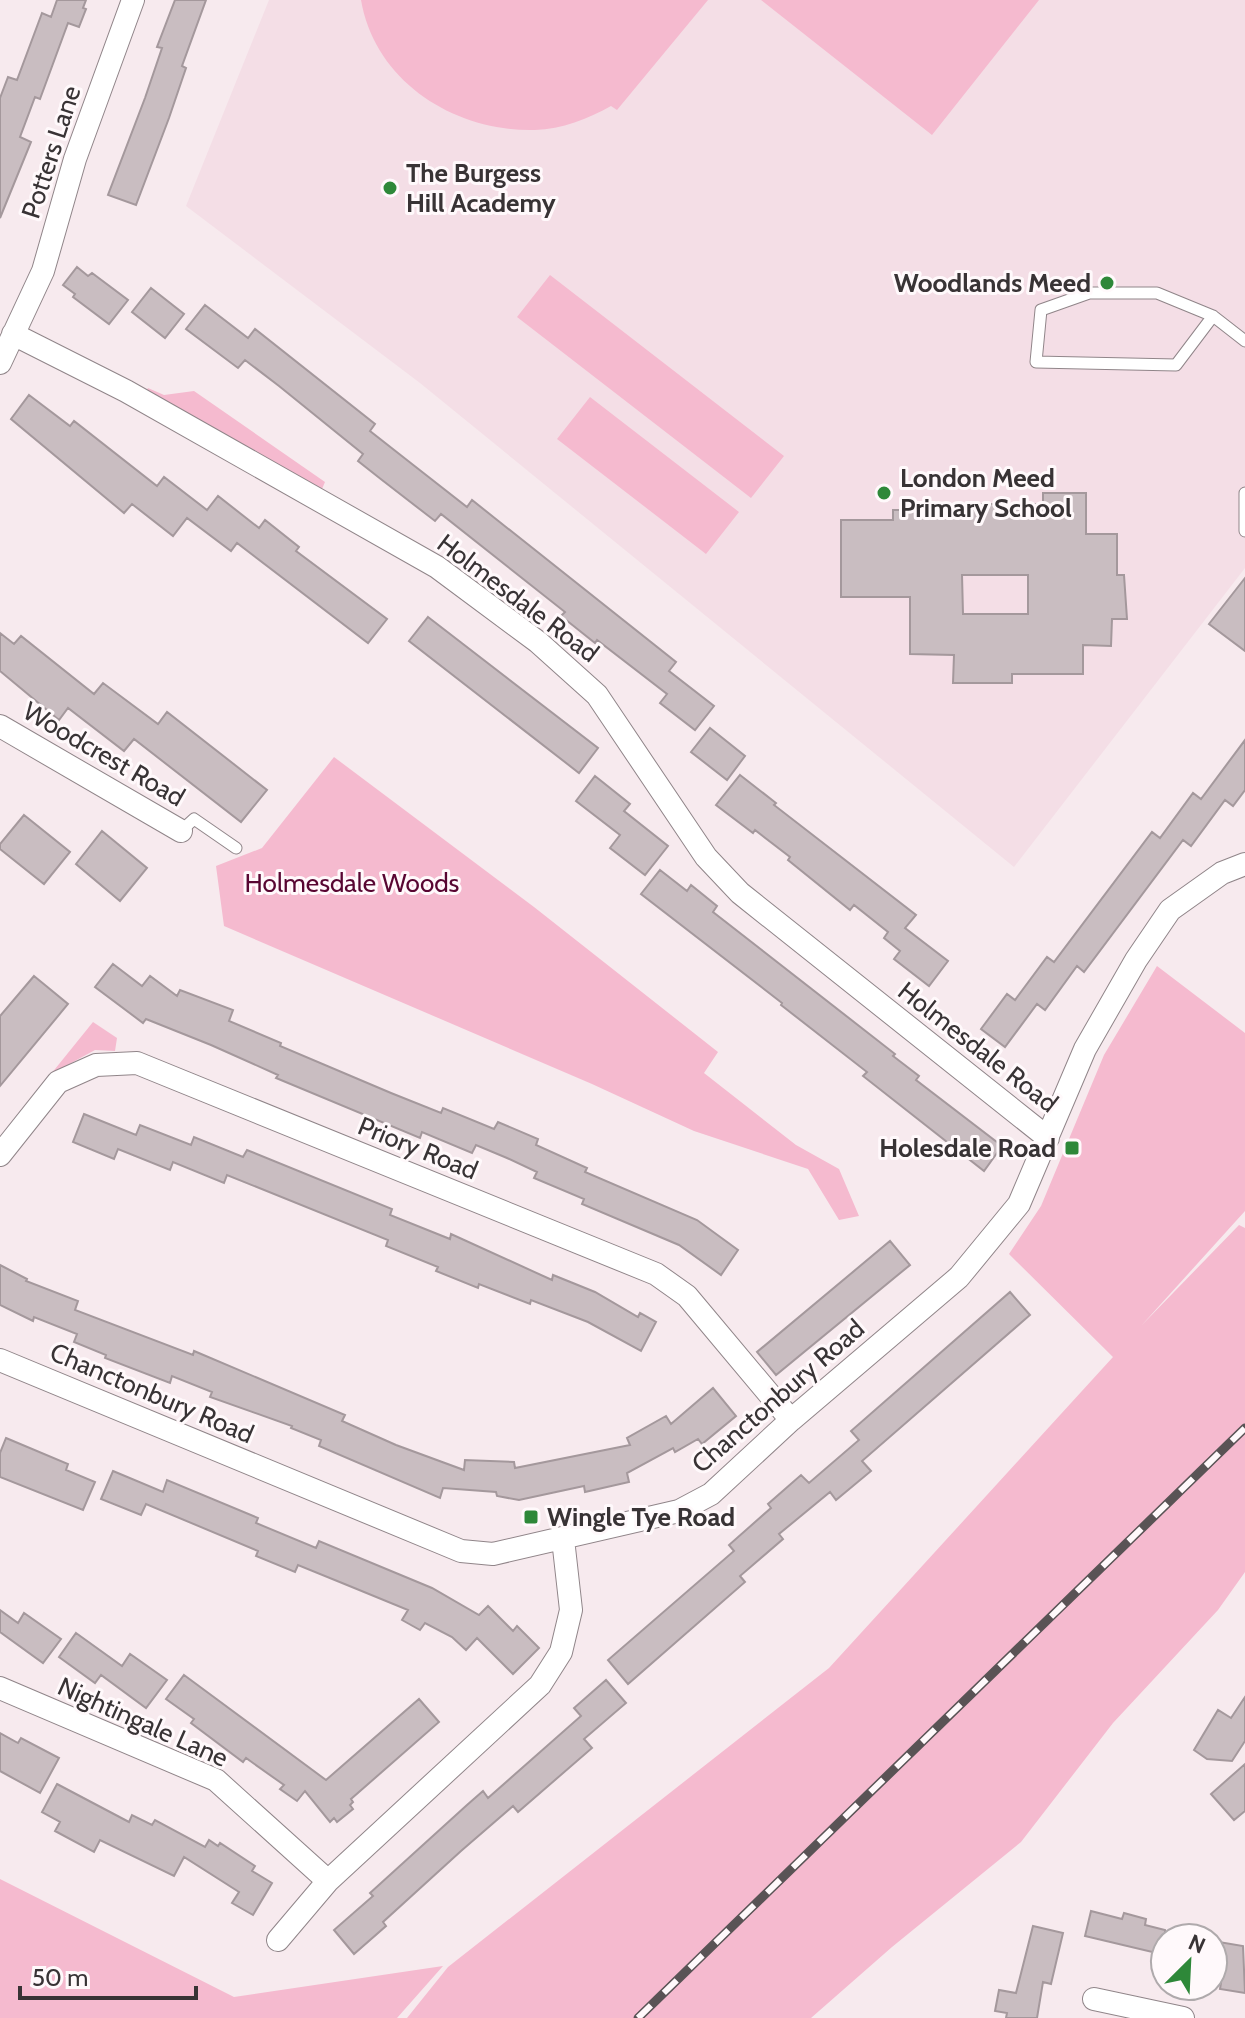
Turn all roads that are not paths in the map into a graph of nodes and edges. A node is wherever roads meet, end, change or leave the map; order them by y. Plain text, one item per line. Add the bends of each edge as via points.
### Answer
1 (133, 0) edge
2 (1213, 316) junction
3 (13, 334) junction
4 (1245, 341) edge
5 (0, 363) edge
6 (1245, 493) edge
7 (1245, 531) edge
8 (0, 726) edge
9 (181, 831) joint
10 (236, 848) dead end
11 (1245, 864) edge
12 (1048, 1138) junction
13 (0, 1155) edge
14 (0, 1360) edge
15 (791, 1420) junction
16 (563, 1539) junction
17 (1, 1692) edge
18 (328, 1881) junction
19 (278, 1940) dead end
20 (1094, 1999) dead end
21 (1183, 2018) edge

1 - 3 street, Potters Lane via 75,159 43,271
2 - 2 lane via 1157,293 1089,293 1041,310 1036,362 1176,365
2 - 4 lane
3 - 5 street, Potters Lane
3 - 12 street, Holmesdale Road via 126,391 437,567 538,642 597,695 706,857 740,893
6 - 7 lane
8 - 9 street, Woodcrest Road
9 - 10 lane via 194,819
11 - 12 street, Chanctonbury Road via 1222,873 1170,910 1085,1049
12 - 15 street, Chanctonbury Road via 1019,1204 974,1262
13 - 15 street, Priory Road via 58,1082 96,1065 137,1063 656,1274 687,1296
14 - 16 street, Chanctonbury Road via 461,1551 493,1554
15 - 16 street, Chanctonbury Road via 711,1494 679,1511
16 - 18 street via 571,1610 561,1652 540,1685
17 - 18 street, Nightingale Lane via 216,1780
18 - 19 street
20 - 21 street

